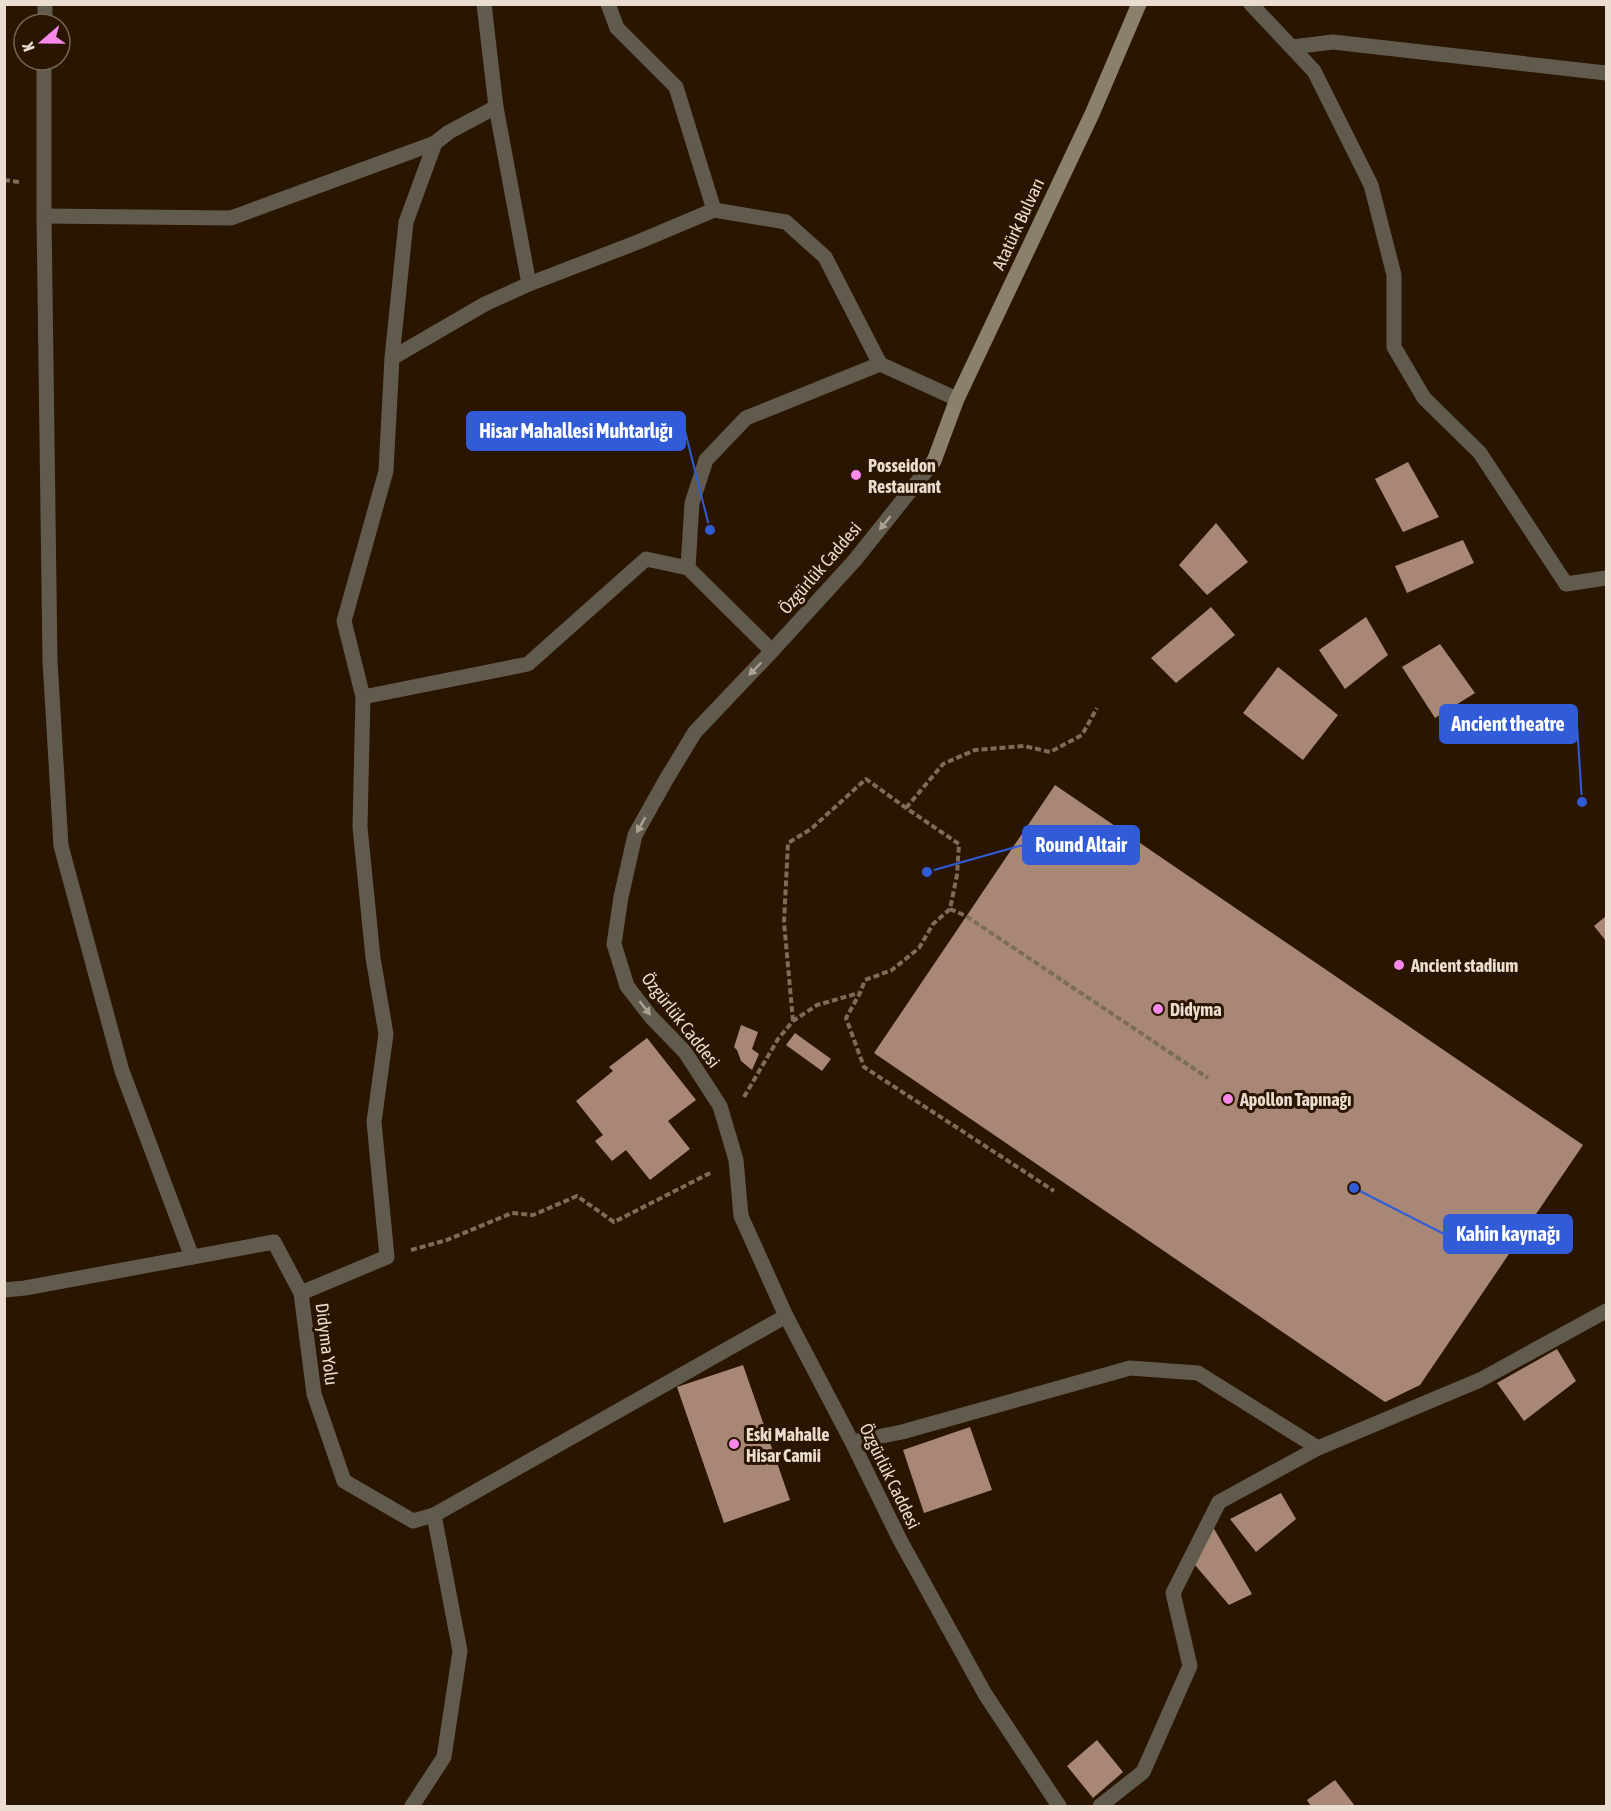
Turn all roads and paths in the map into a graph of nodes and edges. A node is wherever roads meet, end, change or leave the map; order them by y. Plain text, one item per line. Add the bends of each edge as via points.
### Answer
1 (484, 4) edge
2 (608, 4) edge
3 (1139, 4) edge
4 (1251, 4) edge
5 (1292, 47) junction
6 (44, 72) edge
7 (1606, 72) edge
8 (496, 107) junction
9 (435, 143) junction
10 (714, 210) junction
11 (44, 216) junction
12 (529, 284) junction
13 (392, 358) junction
14 (880, 363) junction
15 (957, 399) junction
16 (934, 461) joint
17 (688, 568) junction
18 (1606, 578) edge
19 (772, 651) junction
20 (363, 697) junction
21 (1097, 708) dead end
22 (906, 808) junction
23 (950, 909) junction
24 (860, 993) junction
25 (793, 1021) junction
26 (1208, 1078) dead end
27 (720, 1106) junction
28 (736, 1160) junction
29 (1054, 1191) dead end
30 (192, 1257) junction
31 (387, 1257) junction
32 (4, 1290) edge
33 (301, 1293) junction
34 (1606, 1311) edge
35 (786, 1316) junction
36 (852, 1442) junction
37 (1318, 1448) junction
38 (434, 1515) junction
39 (412, 1806) edge
40 (1059, 1806) edge
41 (1100, 1806) edge

1 - 8 street
2 - 10 street via 617,28 676,87
3 - 15 main road, Atatürk Bulvarı via 1092,114
4 - 5 street
5 - 7 street via 1333,42
5 - 18 street via 1314,71 1371,185 1394,275 1394,347 1424,398 1480,453 1566,584
6 - 11 street
8 - 9 street
8 - 12 street
9 - 11 street via 231,218
9 - 13 street via 406,222
10 - 12 street
10 - 14 street via 786,222 825,257
11 - 30 street via 50,661 61,846 122,1071
12 - 13 street
13 - 20 street via 386,471 344,621
14 - 15 street
14 - 17 street via 746,418 706,460 692,503
15 - 16 main road, Atatürk Bulvarı
16 -> 19 street, Özgürlük Caddesi via 855,560
17 - 19 street
17 - 20 street via 646,559 528,664
19 -> 27 street, Özgürlük Caddesi via 695,732 635,835 614,944 627,986 685,1052
20 - 31 street via 360,827 373,958 386,1034 374,1122
21 - 22 path via 1082,735 1050,752 1024,746 975,750 943,764
22 - 23 path via 959,844
22 - 25 path via 866,779 811,829 788,843 784,922
23 - 24 path via 933,924 918,948 892,970 865,980
23 - 26 path
24 - 25 path via 817,1005
24 - 29 path via 846,1018 864,1067
25 - 27 path via 778,1039 746,1097
27 - 28 street, Özgürlük Caddesi
28 - 31 path via 614,1222 577,1196 533,1215 512,1213 447,1240
28 - 35 street, Özgürlük Caddesi via 741,1216
30 - 32 street, Didyma Yolu
30 - 33 street, Didyma Yolu via 274,1242
31 - 33 street
33 - 38 street, Didyma Yolu via 314,1394 344,1481 412,1521
34 - 37 street via 1480,1380
35 - 36 street, Özgürlük Caddesi
35 - 38 street, Didyma Yolu
36 - 37 street via 902,1432 1130,1368 1198,1373
36 - 40 street, Özgürlük Caddesi via 900,1540 985,1694
37 - 41 street via 1219,1502 1173,1593 1190,1666 1143,1772
38 - 39 street via 460,1651 444,1757

